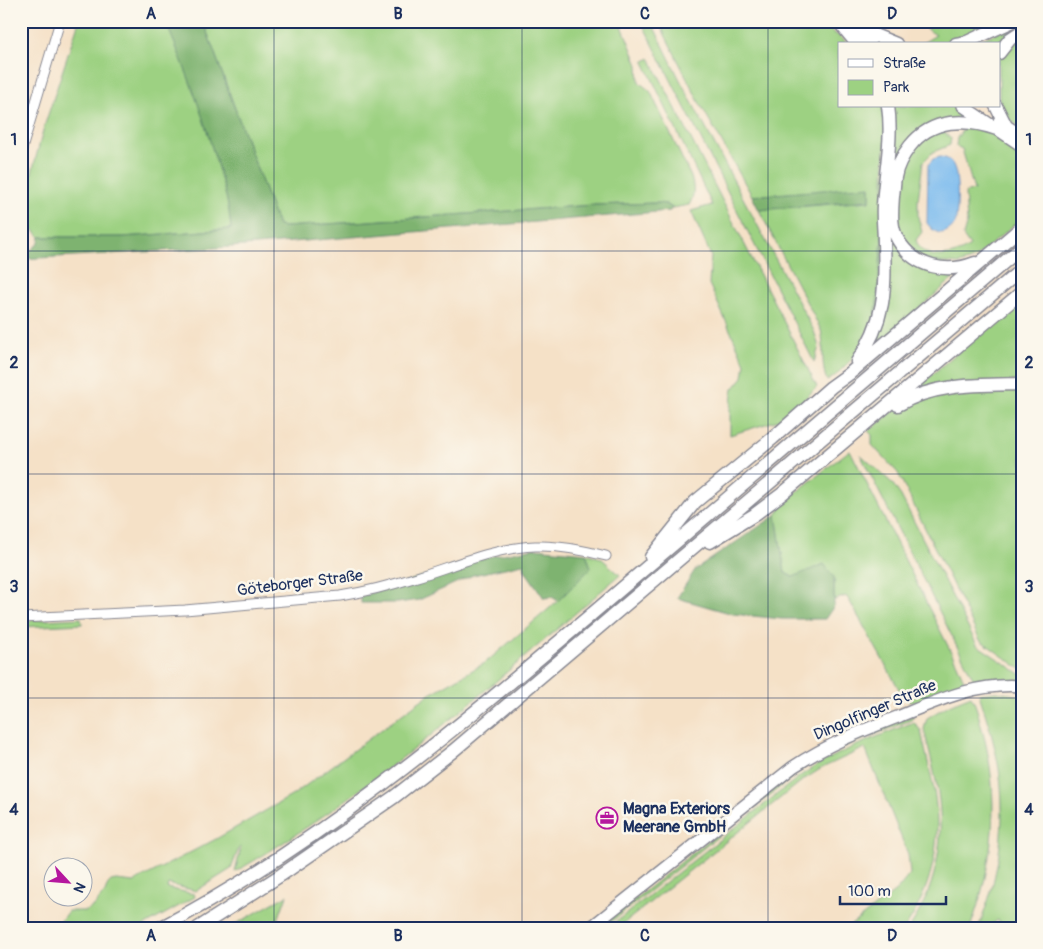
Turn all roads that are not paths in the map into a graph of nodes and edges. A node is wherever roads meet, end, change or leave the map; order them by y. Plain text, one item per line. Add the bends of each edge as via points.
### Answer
1 (60, 21) edge
2 (1014, 21) edge
3 (843, 23) edge
4 (1022, 31) edge
5 (868, 38) edge
6 (857, 42) edge
7 (887, 42) edge
8 (967, 42) edge
9 (1000, 52) edge
10 (888, 108) edge
11 (967, 108) edge
12 (979, 108) edge
13 (996, 108) edge
14 (1001, 127) junction
15 (1022, 136) edge
16 (1022, 146) edge
17 (21, 152) edge
18 (1022, 227) edge
19 (1022, 247) edge
20 (986, 257) junction
21 (1022, 269) edge
22 (1022, 292) edge
23 (849, 374) junction
24 (1022, 384) edge
25 (872, 420) junction
26 (606, 556) dead end
27 (681, 559) junction
28 (636, 576) junction
29 (21, 618) edge
30 (1022, 686) edge
31 (160, 928) edge
32 (198, 928) edge
33 (590, 928) edge

1 - 17 street
2 - 8 highway
3 - 5 main road
3 - 6 highway
4 - 9 highway
5 - 7 highway
10 - 23 highway via 883,208 884,303 869,343
11 - 14 main road
12 - 14 main road
13 - 14 highway
14 - 15 main road
14 - 16 main road
14 - 20 highway via 952,122 934,126 915,140 902,156 895,176 891,219 898,240 914,259 934,268 947,269 962,268
18 - 20 highway
19 - 28 highway
20 - 23 highway
21 - 27 highway
22 - 25 highway
23 - 28 highway via 695,502
24 - 25 highway via 945,388 908,398
25 - 27 highway via 754,516
26 - 29 street, Göteborger Straße via 576,548 535,546 478,556 416,578 340,596 185,610
27 - 32 highway via 394,797
28 - 31 highway via 386,783 267,865
30 - 33 main road, Dingolfinger Straße via 991,686 952,696 842,738 813,753

